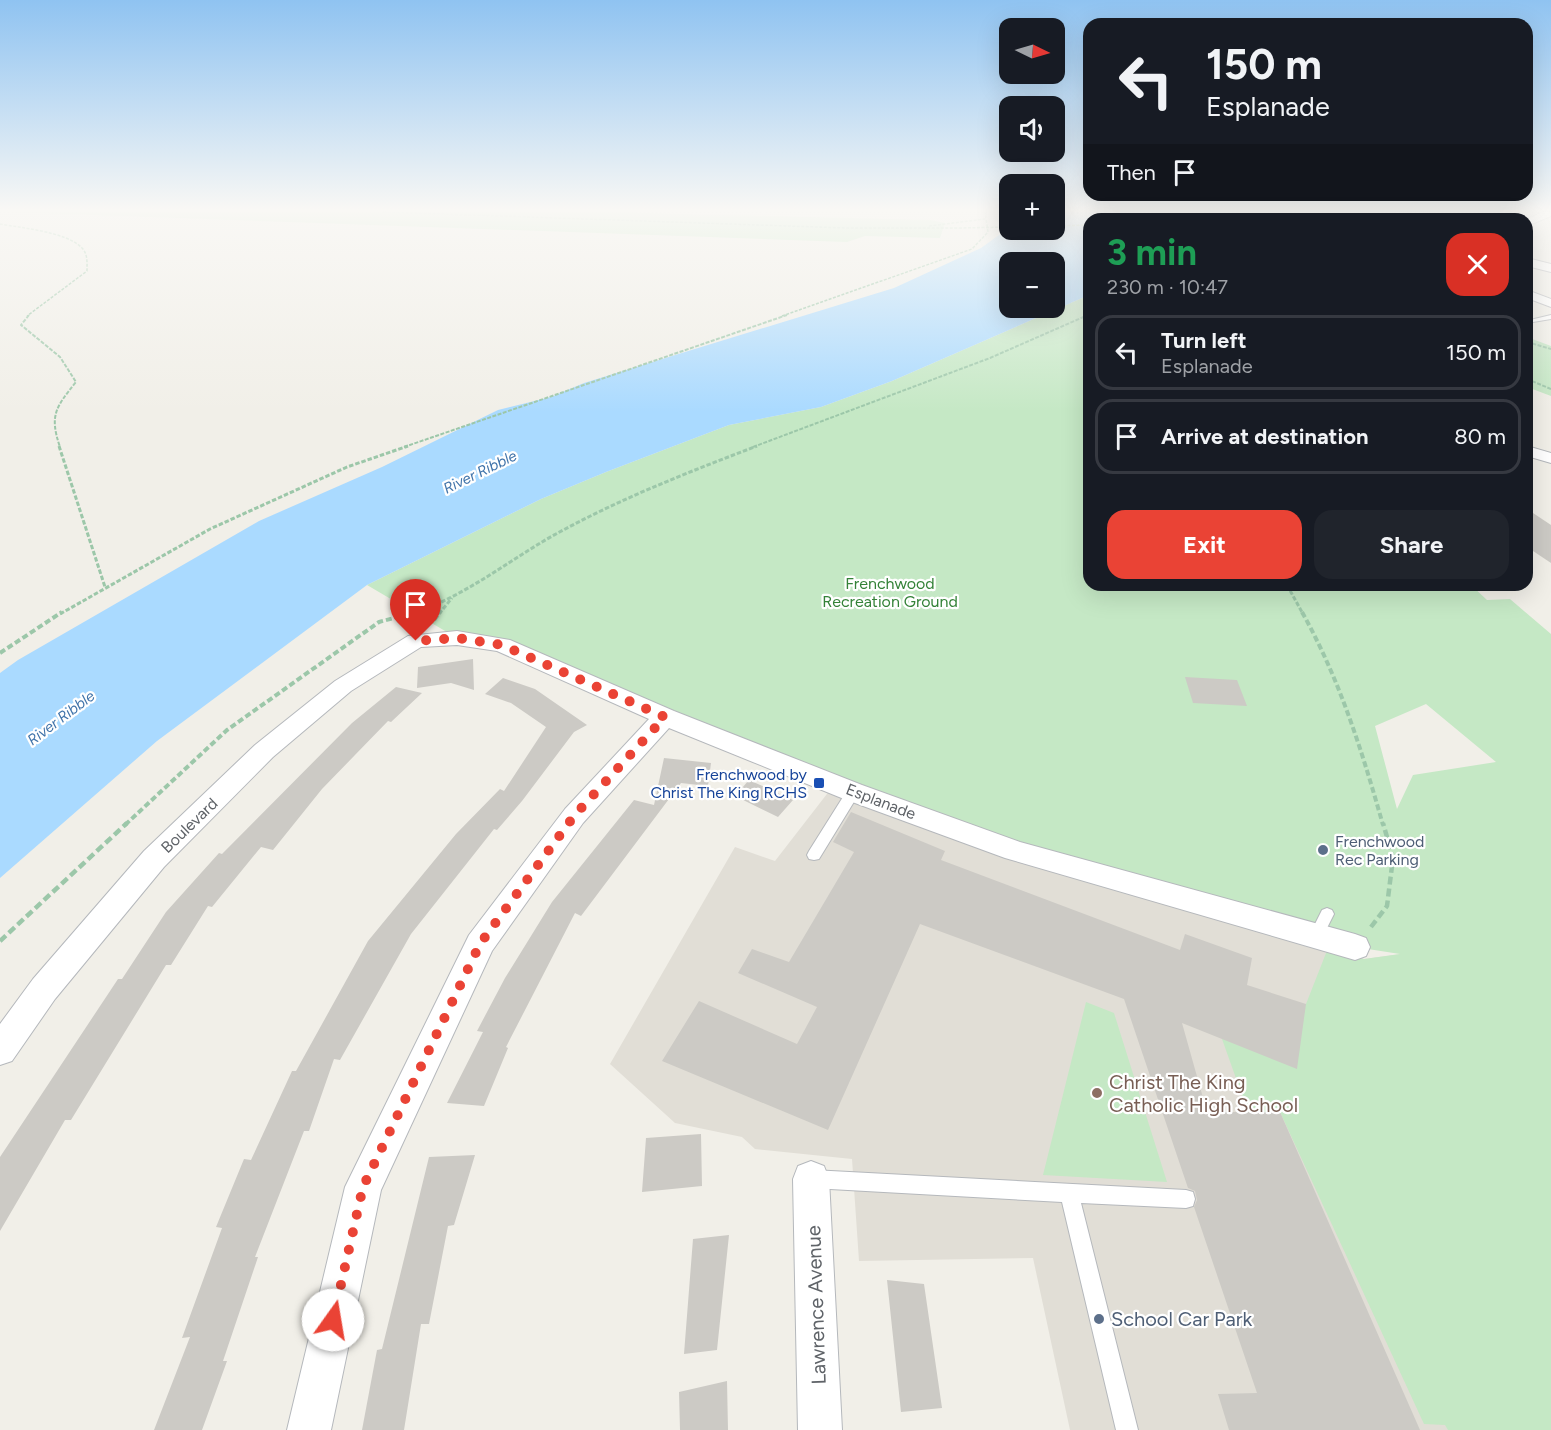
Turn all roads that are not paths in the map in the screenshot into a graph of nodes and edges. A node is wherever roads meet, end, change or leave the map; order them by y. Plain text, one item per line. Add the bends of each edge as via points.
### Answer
1 (1533, 296) edge
2 (1551, 303) edge
3 (1551, 317) edge
4 (1533, 320) dead end
5 (1533, 453) edge
6 (1551, 458) edge
7 (416, 641) joint
8 (665, 717) junction
9 (854, 792) junction
10 (814, 855) dead end
11 (1355, 947) road end
12 (0, 1050) edge
13 (811, 1179) joint
14 (1069, 1193) junction
15 (1186, 1199) dead end
16 (309, 1430) edge
17 (820, 1430) edge
18 (1127, 1430) edge

1 - 2 street
3 - 4 lane
5 - 6 street
7 - 8 street, Esplanade via 458,638 502,645
7 - 12 street, Boulevard via 344,686 264,751 154,859 44,989
8 - 9 street, Esplanade
8 - 16 street via 574,816 480,944 363,1187
9 - 10 lane
9 - 11 street, Esplanade via 1015,850 1321,925
13 - 14 lane
13 - 17 street, Lawrence Avenue
14 - 15 lane
14 - 18 lane

